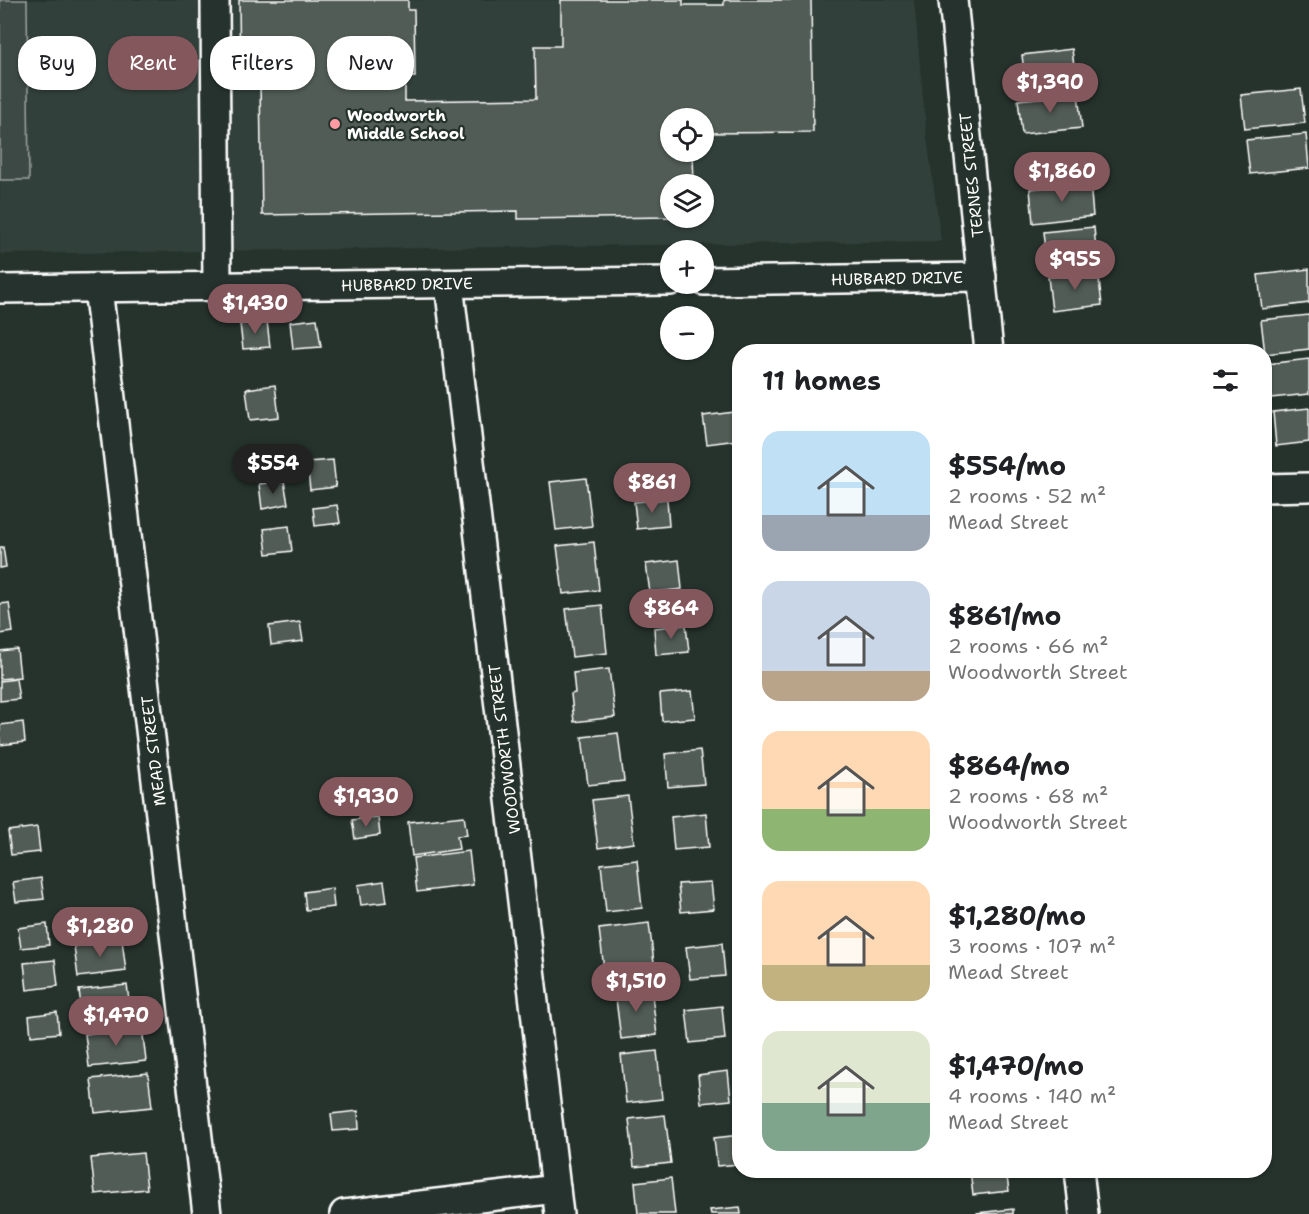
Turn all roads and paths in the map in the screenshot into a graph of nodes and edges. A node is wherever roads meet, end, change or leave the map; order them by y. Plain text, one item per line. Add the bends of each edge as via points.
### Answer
1 (215, 0) edge
2 (953, 0) edge
3 (982, 277) junction
4 (660, 281) edge
5 (714, 281) edge
6 (448, 284) junction
7 (217, 287) junction
8 (98, 288) junction
9 (0, 290) edge
10 (988, 344) edge
11 (1309, 487) edge
12 (1272, 488) edge
13 (1080, 1178) edge
14 (558, 1202) edge
15 (207, 1214) edge
16 (344, 1214) edge
17 (1084, 1214) edge

1 - 7 street
2 - 3 street, TERNES STREET
3 - 5 street, HUBBARD DRIVE
3 - 10 street, TERNES STREET
4 - 6 street, HUBBARD DRIVE
6 - 7 street, HUBBARD DRIVE
6 - 14 street, WOODWORTH STREET
7 - 8 street, HUBBARD DRIVE
8 - 9 street, HUBBARD DRIVE
8 - 15 street, MEAD STREET
11 - 12 street
13 - 17 street
14 - 16 street

